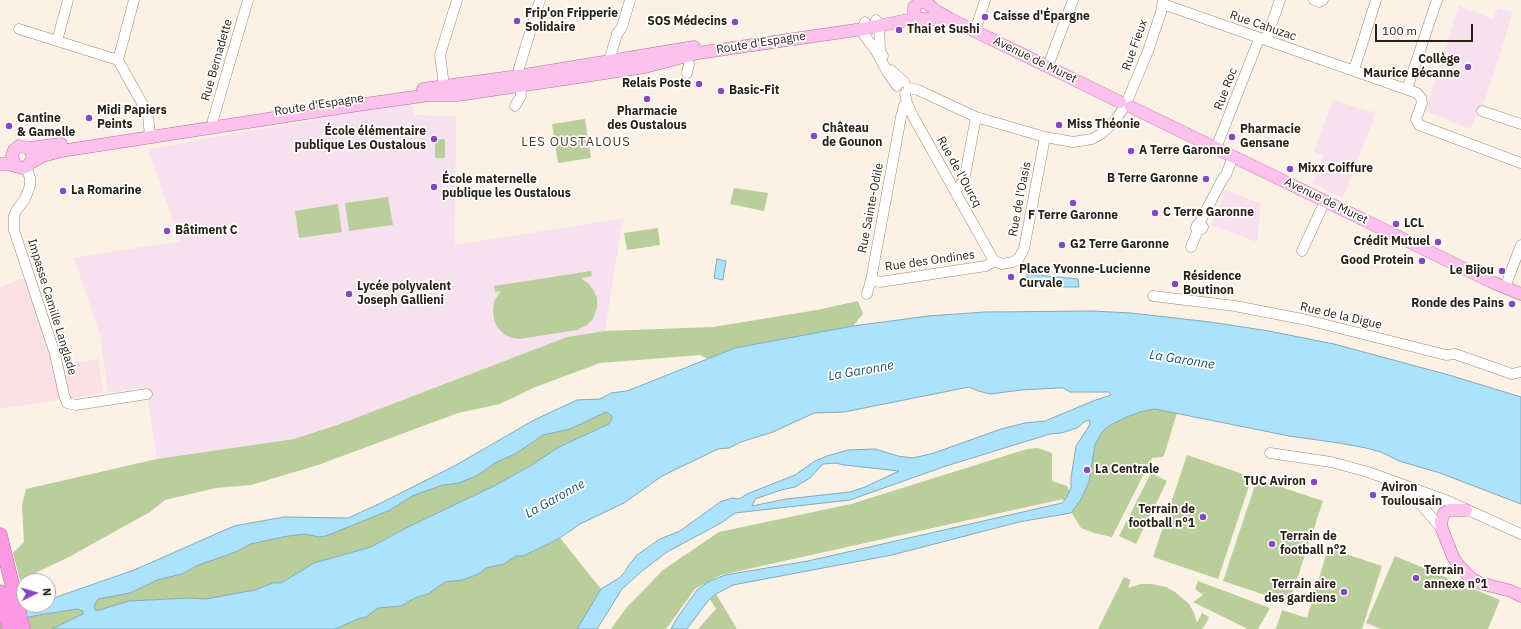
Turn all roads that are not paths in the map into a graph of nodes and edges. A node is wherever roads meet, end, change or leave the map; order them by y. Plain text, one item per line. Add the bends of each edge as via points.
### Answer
1 (68, 0) edge
2 (134, 0) edge
3 (248, 0) edge
4 (457, 0) edge
5 (540, 0) edge
6 (630, 0) edge
7 (985, 0) edge
8 (1073, 0) edge
9 (1280, 0) edge
10 (1314, 0) edge
11 (1323, 0) edge
12 (1376, 0) edge
13 (1437, 0) edge
14 (1163, 2) edge
15 (921, 7) edge
16 (870, 24) junction
17 (19, 29) dead end
18 (975, 31) junction
19 (1262, 39) junction
20 (57, 41) junction
21 (118, 60) junction
22 (610, 60) junction
23 (1048, 66) junction
24 (1354, 70) junction
25 (604, 73) junction
26 (444, 86) junction
27 (520, 86) junction
28 (1408, 89) junction
29 (905, 91) junction
30 (529, 103) dead end
31 (1126, 104) junction
32 (515, 106) dead end
33 (1482, 111) dead end
34 (976, 117) junction
35 (914, 118) junction
36 (214, 123) junction
37 (1521, 124) edge
38 (900, 127) junction
39 (150, 133) junction
40 (1046, 137) junction
41 (29, 148) junction
42 (1216, 148) junction
43 (13, 152) junction
44 (0, 156) edge
45 (1231, 160) junction
46 (1521, 163) edge
47 (0, 164) edge
48 (24, 164) junction
49 (964, 172) junction
50 (950, 181) junction
51 (955, 190) junction
52 (1325, 201) junction
53 (1521, 245) edge
54 (1191, 247) dead end
55 (1302, 251) dead end
56 (994, 261) junction
57 (1013, 262) joint
58 (871, 280) junction
59 (1505, 287) junction
60 (867, 294) dead end
61 (1521, 294) edge
62 (1153, 296) dead end
63 (1521, 371) edge
64 (147, 394) dead end
65 (1270, 453) dead end
66 (1397, 483) junction
67 (1466, 510) junction
68 (1442, 530) junction
69 (1521, 534) edge
70 (0, 535) edge
71 (0, 592) edge
72 (1518, 592) edge
73 (9, 629) edge
74 (23, 629) edge

1 - 20 street
2 - 21 street
3 - 36 street, Rue Bernadette
4 - 26 street via 440,55
5 - 27 street via 519,68
6 - 22 street
7 - 18 street
8 - 23 street
9 - 19 street, Rue Roc
10 - 11 street
12 - 24 street
13 - 28 street
14 - 19 street, Rue Cahuzac
14 - 31 street, Rue Fieux via 1148,51
15 - 16 main road, Route d'Espagne
15 - 18 main road, Avenue de Muret
16 - 22 main road, Route d'Espagne
16 - 25 main road, Route d'Espagne via 698,53 645,67
16 - 29 street via 883,58
16 - 29 street via 864,35 888,73
17 - 20 street
18 - 23 main road, Avenue de Muret
19 - 24 street, Rue Cahuzac
19 - 42 street, Rue Roc
20 - 21 street
21 - 39 street via 148,114
22 - 25 street
22 - 27 main road, Route d'Espagne
23 - 31 main road, Avenue de Muret
24 - 28 street, Rue Cahuzac
25 - 27 main road, Route d'Espagne
26 - 27 main road, Route d'Espagne
26 - 36 main road, Route d'Espagne
27 - 30 street
27 - 32 street
27 - 36 main road, Route d'Espagne
28 - 46 street via 1420,94 1422,98 1416,119 1419,125
29 - 34 street, Rue Fieux via 918,90
29 - 35 street, Rue de l'Ourcq
29 - 38 street, Rue Sainte-Odile
31 - 40 street, Rue Fieux via 1114,122 1092,139 1073,142
31 - 42 main road, Avenue de Muret
33 - 37 street
34 - 40 street, Rue Fieux
34 - 49 street
35 - 38 street via 903,122
35 - 50 street, Rue de l'Ourcq
36 - 39 main road, Route d'Espagne
38 - 58 street, Rue Sainte-Odile
39 - 41 main road, Route d'Espagne
39 - 48 main road, Route d'Espagne via 61,151
40 - 57 street, Rue de l'Oasis via 1024,249
41 - 43 main road via 19,146
41 - 48 main road via 33,154
42 - 45 main road, Avenue de Muret
43 - 44 main road
43 - 48 main road via 12,159
45 - 52 main road, Avenue de Muret
45 - 54 street via 1197,225 1198,230
47 - 48 main road, Route d'Espagne
48 - 64 street, Impasse Camille Langlade via 30,178 30,186 26,199 14,216 14,230 55,354 67,403 76,405
49 - 50 street
49 - 51 street via 964,181
50 - 51 street, Rue de l'Ourcq
51 - 56 street, Rue de l'Ourcq
52 - 55 street
52 - 59 main road, Avenue de Muret
53 - 59 street
56 - 57 street, Rue des Ondines via 1002,264
56 - 58 street, Rue des Ondines via 986,266 880,282
58 - 60 street, Rue Sainte-Odile
59 - 61 main road, Avenue de Muret
62 - 63 street, Rue de la Digue via 1235,306 1307,320 1446,355 1455,354 1512,374
65 - 66 street via 1331,462
66 - 67 street
66 - 68 street via 1422,506
67 - 68 main road via 1450,510 1444,513
67 - 69 street
68 - 72 main road via 1453,557 1465,574 1480,583
70 - 74 highway
71 - 73 highway

